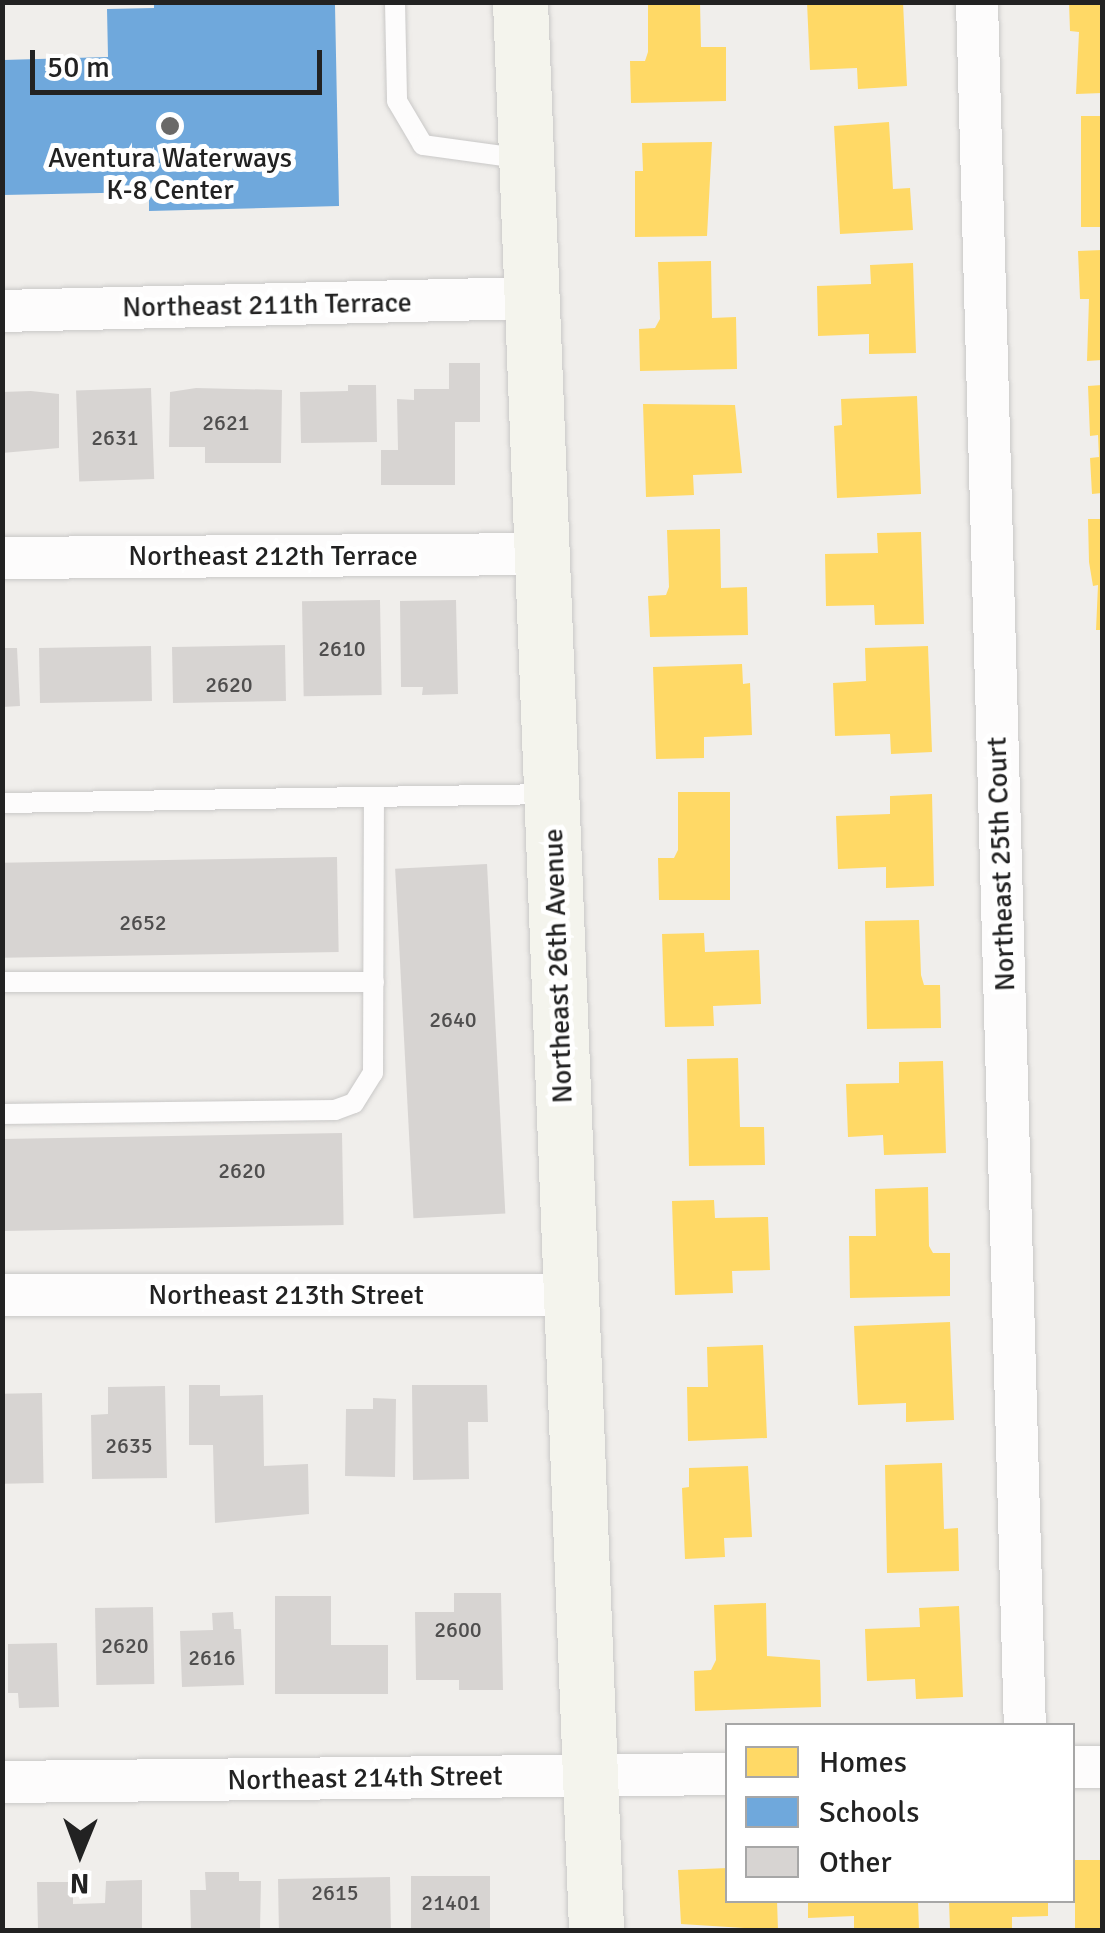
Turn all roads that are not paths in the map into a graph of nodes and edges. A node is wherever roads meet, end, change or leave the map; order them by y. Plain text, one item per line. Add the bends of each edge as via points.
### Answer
1 (395, 2) edge
2 (520, 2) edge
3 (976, 2) edge
4 (526, 159) junction
5 (530, 298) junction
6 (2, 311) edge
7 (544, 554) junction
8 (2, 558) edge
9 (552, 794) junction
10 (374, 797) junction
11 (2, 803) edge
12 (2, 982) edge
13 (374, 982) junction
14 (2, 1114) edge
15 (2, 1295) edge
16 (570, 1295) junction
17 (1026, 1723) edge
18 (1102, 1767) edge
19 (1075, 1768) edge
20 (725, 1774) edge
21 (588, 1776) junction
22 (2, 1782) edge
23 (596, 1930) edge

1 - 4 lane via 396,101 423,145
2 - 4 street, Northeast 26th Avenue
3 - 17 street, Northeast 25th Court
4 - 5 street, Northeast 26th Avenue
5 - 6 street, Northeast 211th Terrace
5 - 7 street, Northeast 26th Avenue
7 - 8 street, Northeast 212th Terrace
7 - 9 street, Northeast 26th Avenue
9 - 10 lane
9 - 16 street, Northeast 26th Avenue
10 - 11 lane
10 - 13 lane
12 - 13 lane
13 - 14 lane via 373,1073 354,1104 334,1110
15 - 16 street, Northeast 213th Street
16 - 21 street, Northeast 26th Avenue
18 - 19 street
20 - 21 street, Northeast 214th Street
21 - 22 street, Northeast 214th Street
21 - 23 street, Northeast 26th Avenue

